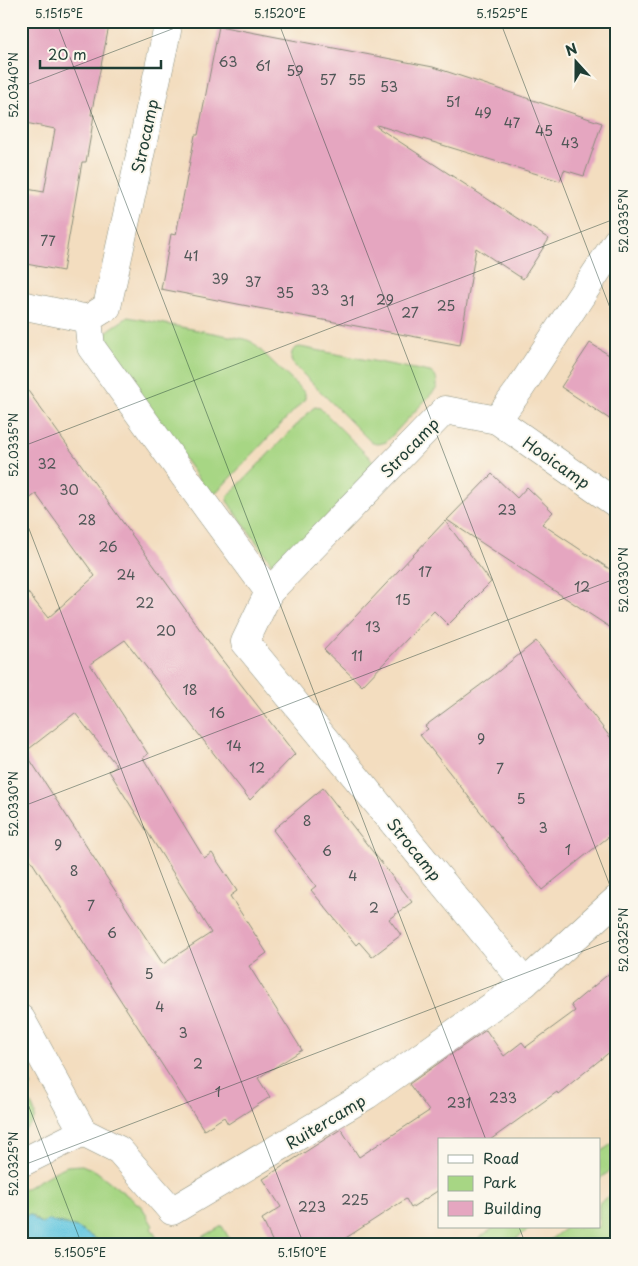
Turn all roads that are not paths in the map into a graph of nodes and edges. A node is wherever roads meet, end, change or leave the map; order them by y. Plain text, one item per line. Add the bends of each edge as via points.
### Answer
1 (167, 30) dead end
2 (617, 241) edge
3 (21, 305) edge
4 (88, 319) junction
5 (498, 420) junction
6 (617, 504) edge
7 (270, 592) junction
8 (617, 899) edge
9 (525, 983) junction
10 (21, 1020) edge
11 (83, 1132) junction
12 (21, 1163) edge

1 - 4 street, Strocamp via 107,307
2 - 5 street
3 - 4 street
4 - 7 street via 91,347
5 - 6 street, Hooicamp
5 - 7 street, Strocamp via 445,410
7 - 9 street, Strocamp via 245,642
8 - 9 street, Ruitercamp
9 - 11 street, Ruitercamp via 357,1102 172,1211 119,1150
10 - 11 street
11 - 12 street

